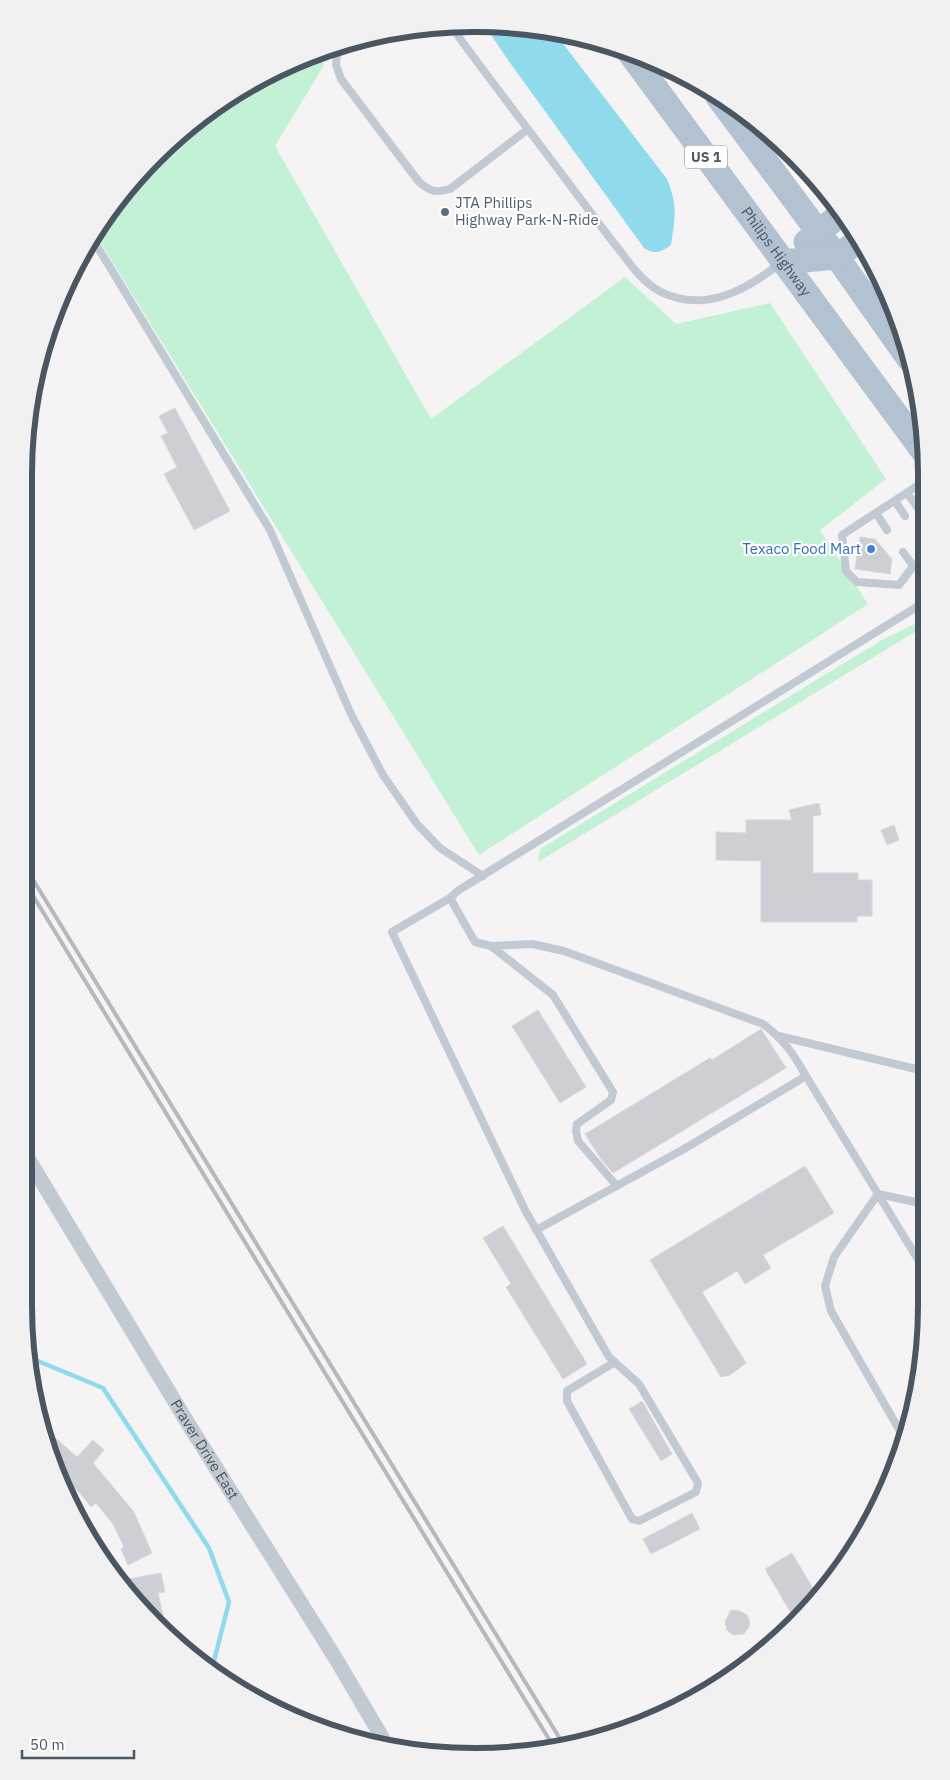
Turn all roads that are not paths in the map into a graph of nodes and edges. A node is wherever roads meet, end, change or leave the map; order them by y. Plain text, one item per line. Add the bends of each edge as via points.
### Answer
1 (456, 33) edge
2 (337, 55) edge
3 (637, 64) edge
4 (737, 119) edge
5 (528, 129) junction
6 (835, 219) edge
7 (818, 232) junction
8 (853, 245) edge
9 (97, 246) edge
10 (837, 257) junction
11 (782, 262) junction
12 (896, 341) edge
13 (917, 444) edge
14 (918, 485) edge
15 (907, 493) junction
16 (895, 500) junction
17 (917, 507) dead end
18 (876, 513) junction
19 (905, 516) dead end
20 (887, 530) dead end
21 (903, 552) dead end
22 (918, 564) edge
23 (914, 568) junction
24 (918, 606) edge
25 (483, 876) junction
26 (450, 898) junction
27 (490, 946) junction
28 (779, 1036) junction
29 (918, 1070) edge
30 (806, 1076) junction
31 (32, 1165) edge
32 (617, 1186) junction
33 (878, 1194) junction
34 (918, 1203) edge
35 (536, 1230) junction
36 (918, 1260) edge
37 (615, 1362) junction
38 (899, 1430) edge
39 (382, 1737) edge

1 - 5 lane
2 - 5 lane via 336,65 341,79 419,182 427,188 438,192 450,189
3 - 11 main road, Philips Highway / US 1
4 - 7 main road, US 1
5 - 11 lane via 641,277 661,292 683,299 714,300 735,292
6 - 7 main road
7 - 10 main road, US 1
7 - 11 main road
8 - 10 main road
9 - 25 lane via 270,530 351,714 383,775 417,824 440,848
10 - 11 main road
10 - 12 main road, US 1
11 - 13 main road, Philips Highway / US 1
14 - 15 lane
15 - 16 lane
15 - 17 lane
16 - 18 lane
16 - 19 lane
18 - 20 lane
18 - 23 lane via 842,535 846,572 857,582 899,585
21 - 23 lane
22 - 23 lane
24 - 25 lane
25 - 26 lane
26 - 27 lane via 475,942
26 - 35 lane via 392,932
27 - 28 lane via 532,944 564,951 763,1024
27 - 32 lane via 553,995 613,1092 611,1100 577,1124 576,1131 578,1141
28 - 29 lane
28 - 30 lane
30 - 32 lane
30 - 33 lane
31 - 39 street, Praver Drive East
32 - 35 lane
33 - 34 lane
33 - 36 lane
33 - 38 lane via 834,1257 825,1286 831,1311
35 - 37 lane via 609,1357
37 - 37 lane via 639,1384 698,1483 696,1492 639,1521 632,1519 567,1401 567,1392

